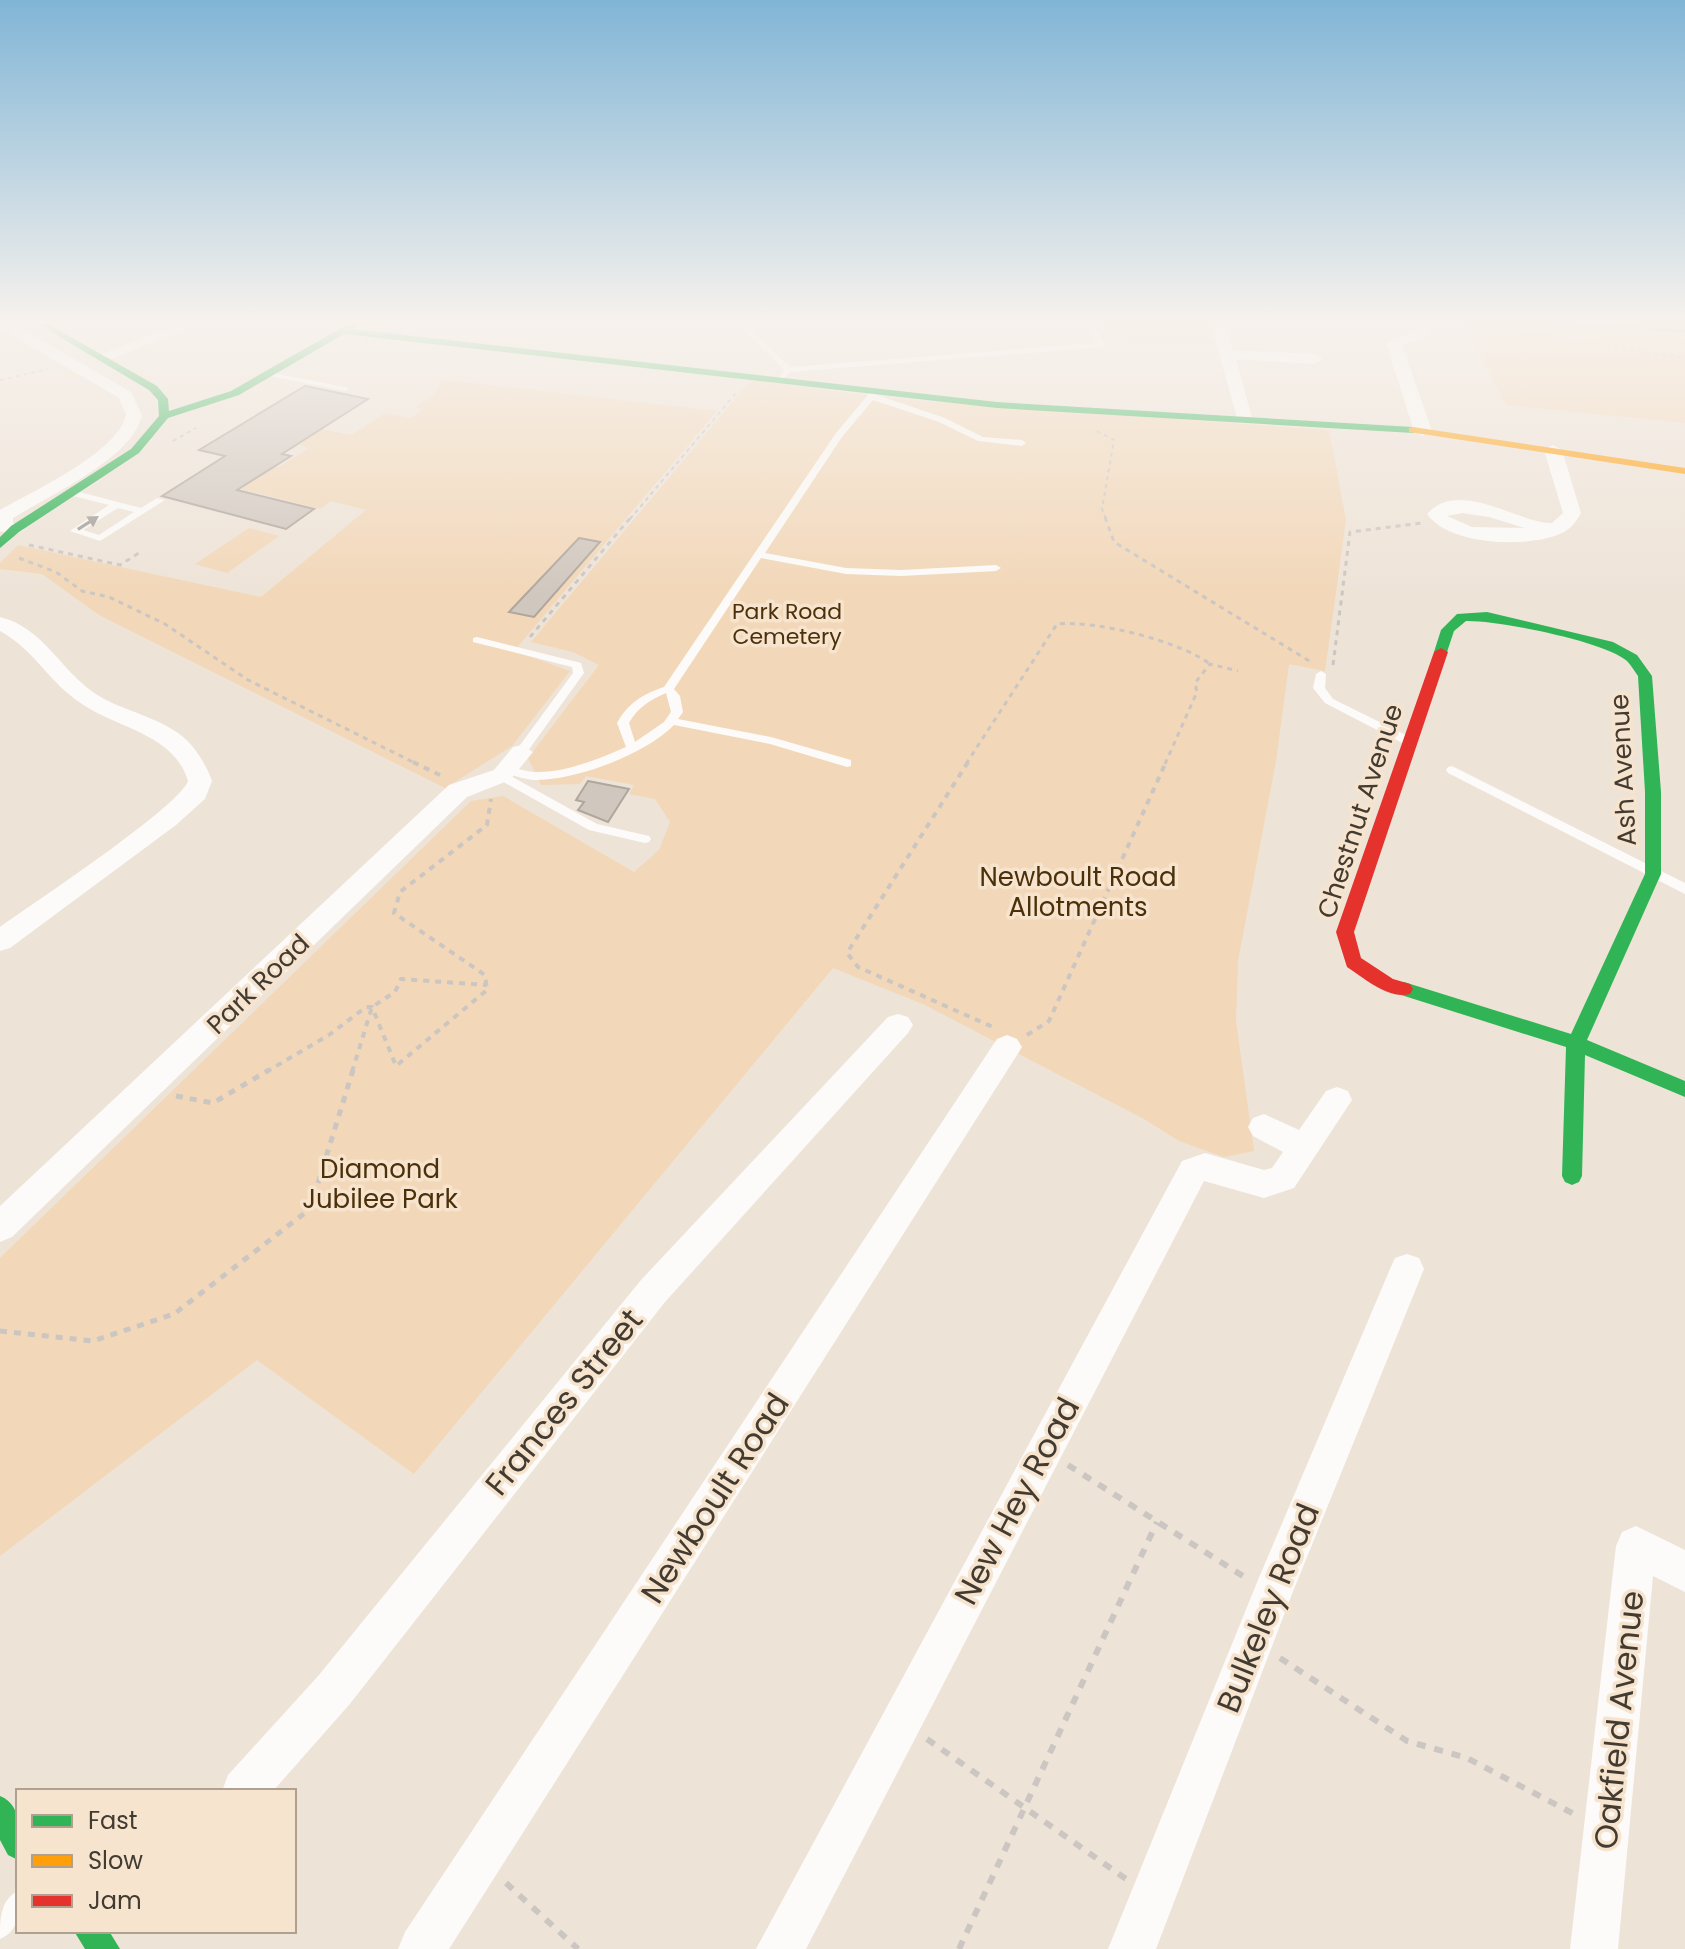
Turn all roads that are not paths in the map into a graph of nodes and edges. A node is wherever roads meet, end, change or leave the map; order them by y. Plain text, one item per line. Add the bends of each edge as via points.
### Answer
1 (133, 415) edge
2 (160, 415) edge
3 (856, 415) edge
4 (929, 415) edge
5 (1179, 415) edge
6 (1243, 415) edge
7 (1418, 415) edge
8 (1244, 418) junction
9 (1423, 431) junction
10 (1022, 443) dead end
11 (1553, 450) junction
12 (1685, 471) edge
13 (72, 493) junction
14 (160, 500) dead end
15 (118, 504) junction
16 (142, 511) junction
17 (1440, 521) road end
18 (6, 538) edge
19 (761, 555) junction
20 (996, 568) dead end
21 (1462, 617) joint
22 (0, 623) edge
23 (477, 640) dead end
24 (1321, 669) road end
25 (668, 689) junction
26 (673, 721) junction
27 (1410, 742) junction
28 (631, 746) junction
29 (847, 763) dead end
30 (506, 770) junction
31 (1452, 770) dead end
32 (645, 839) dead end
33 (1653, 874) junction
34 (1685, 889) edge
35 (0, 941) edge
36 (898, 1025) dead end
37 (1013, 1043) road end
38 (1576, 1043) junction
39 (1685, 1089) edge
40 (1337, 1100) dead end
41 (1264, 1127) dead end
42 (1306, 1148) junction
43 (1572, 1176) dead end
44 (0, 1227) edge
45 (1407, 1269) dead end
46 (1685, 1572) edge
47 (246, 1789) edge
48 (0, 1810) edge
49 (16, 1841) edge
50 (16, 1906) edge
51 (0, 1927) edge
52 (422, 1949) edge
53 (780, 1949) edge
54 (1132, 1949) edge
55 (1594, 1949) edge

1 - 18 street via 125,435 108,449 6,514
2 - 13 street via 135,451
3 - 19 lane
4 - 10 lane via 981,439
5 - 8 street
6 - 8 street
7 - 9 street
8 - 9 street
9 - 11 street
11 - 12 street
11 - 17 street via 1572,513 1560,526 1524,537
13 - 15 lane
13 - 18 street
14 - 16 lane
15 - 16 lane
16 -> 15 lane via 100,538 75,531
19 - 20 lane via 846,571
19 - 25 lane
21 - 27 street, Chestnut Avenue via 1448,630
21 - 33 street, Ash Avenue via 1487,616 1608,645 1632,658 1645,676
22 - 35 street via 32,640 61,677 90,700 174,741 200,781 196,793 167,819
23 - 30 lane via 577,665 579,673
24 - 27 lane via 1319,688 1329,701
25 - 26 lane via 677,704
25 - 28 lane via 629,712 623,723
26 - 28 lane
26 - 29 lane
27 - 38 street, Chestnut Avenue via 1345,932 1353,962 1387,984
28 - 30 lane via 602,761 537,777
30 - 32 lane via 593,827
30 - 44 street, Park Road via 458,791
31 - 33 lane
33 - 34 lane
33 - 38 street, Ash Avenue
36 - 47 street, Frances Street via 653,1291 334,1690
37 - 52 street, Newboult Road
38 - 39 street, Chestnut Avenue
38 - 43 street
40 - 42 street, New Hey Road
41 - 42 street
42 - 53 street, New Hey Road via 1283,1178 1264,1184 1205,1167 1193,1171
45 - 54 street, Bulkeley Road
46 - 55 street, Oakfield Avenue via 1636,1546
48 - 49 street
50 - 51 lane

